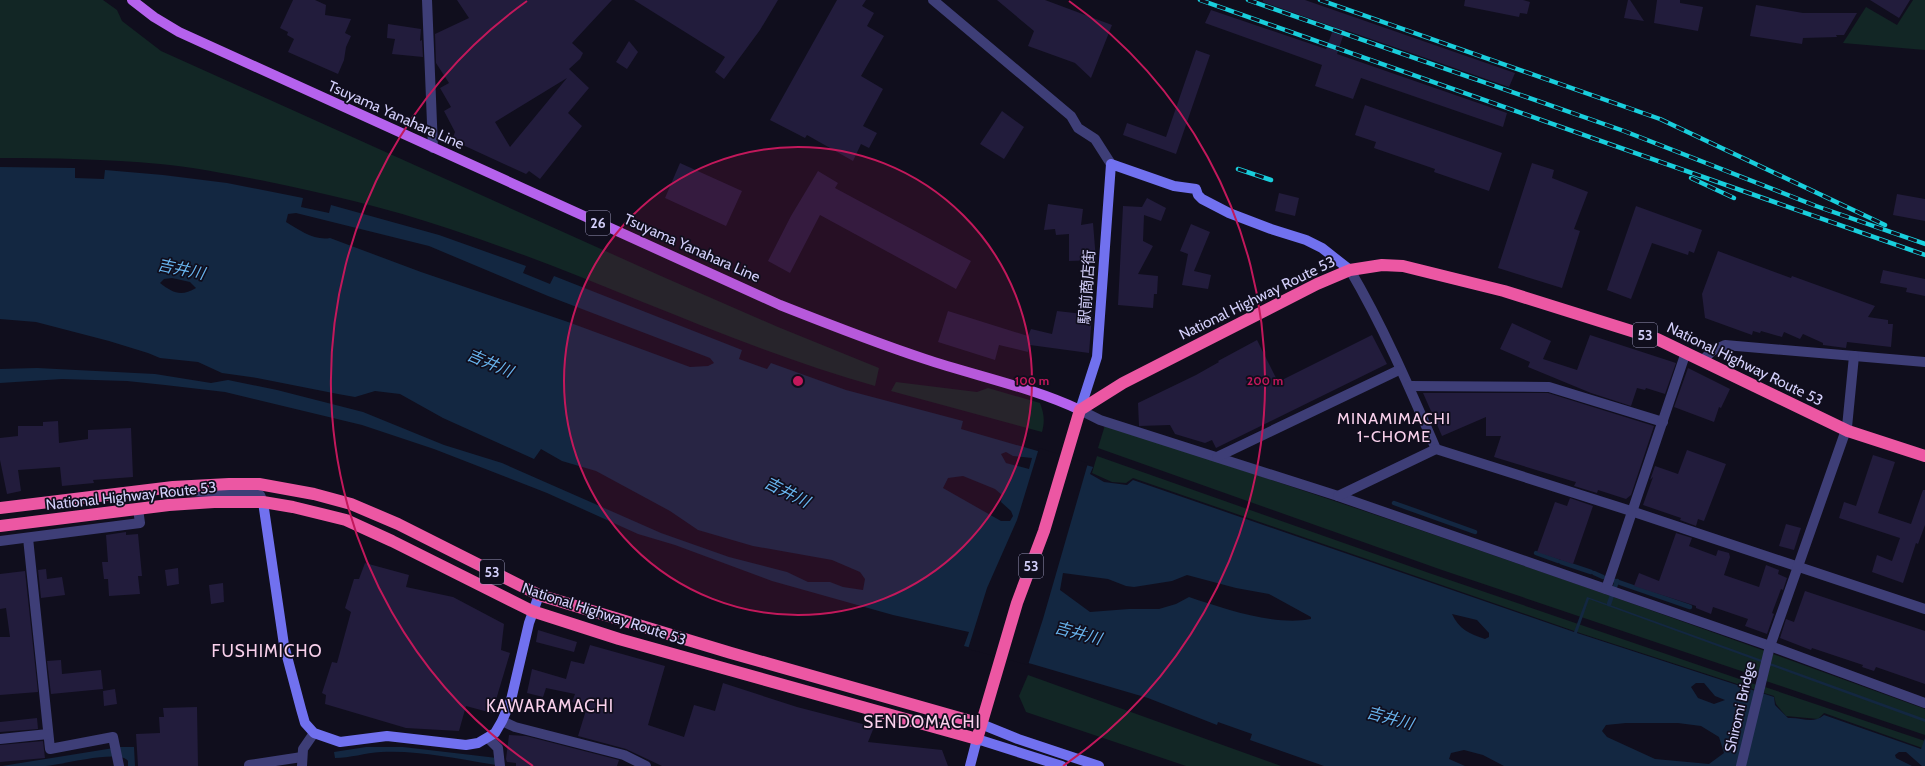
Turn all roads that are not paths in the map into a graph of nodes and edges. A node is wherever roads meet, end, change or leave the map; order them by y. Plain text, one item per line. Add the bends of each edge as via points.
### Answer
1 (132, 0) edge
2 (427, 0) edge
3 (933, 0) edge
4 (433, 148) junction
5 (1111, 164) junction
6 (1350, 270) junction
7 (1686, 352) junction
8 (1854, 356) junction
9 (1702, 360) junction
10 (1925, 362) edge
11 (1399, 370) junction
12 (1409, 386) junction
13 (1079, 413) junction
14 (1663, 422) junction
15 (1846, 430) junction
16 (1436, 449) junction
17 (1925, 456) edge
18 (1217, 457) junction
19 (173, 487) junction
20 (1338, 496) junction
21 (263, 502) junction
22 (0, 508) edge
23 (138, 509) junction
24 (1632, 511) junction
25 (0, 526) edge
26 (28, 538) junction
27 (0, 541) edge
28 (1798, 566) junction
29 (1606, 589) junction
30 (539, 595) junction
31 (1925, 609) edge
32 (532, 611) junction
33 (1769, 650) junction
34 (1925, 703) edge
35 (982, 720) junction
36 (502, 721) junction
37 (48, 734) junction
38 (314, 734) junction
39 (488, 738) junction
40 (0, 739) edge
41 (977, 739) junction
42 (118, 762) edge
43 (302, 762) edge
44 (249, 765) dead end
45 (500, 766) edge
46 (646, 766) edge
47 (970, 766) edge
48 (1062, 766) edge
49 (1099, 766) edge
50 (1741, 766) edge

1 - 4 main road, Tsuyama Yanahara Line / 26 via 179,32
2 - 4 street
3 - 5 street via 1071,116 1078,128 1095,139
4 - 13 main road, Tsuyama Yanahara Line / 26 via 780,305 924,359 1055,398
5 - 6 street via 1174,186 1196,189 1202,199 1229,213 1322,248
5 - 13 street, 駅前商店街 via 1097,357
6 - 7 highway, National Highway Route 53 / 53 via 1382,265 1403,266 1450,277 1578,312 1657,339
6 - 11 street
6 - 13 highway, National Highway Route 53 / 53 via 1317,284 1123,383
7 - 9 highway, National Highway Route 53 / 53
7 - 14 street
8 - 9 street via 1725,345 1712,351
8 - 10 street
8 - 15 street, Shiromi Bridge
9 - 15 highway, National Highway Route 53 / 53
11 - 12 street
11 - 18 street
12 - 14 street via 1549,387
12 - 16 street
13 - 18 street
13 - 35 highway, 53 via 1044,531 1017,603
14 - 24 street
15 - 17 highway, National Highway Route 53 / 53
15 - 28 street, Shiromi Bridge
16 - 20 street
16 - 24 street
18 - 20 street
19 - 21 street via 191,492 249,492 260,496
19 - 22 highway, National Highway Route 53 / 53
19 - 30 highway, National Highway Route 53 / 53 via 259,484 294,489 351,504 398,524
20 - 29 street
21 - 23 highway, National Highway Route 53 / 53 via 214,502
21 - 32 highway, National Highway Route 53 / 53 via 346,520
21 - 38 street via 284,645 301,710
23 - 25 highway, National Highway Route 53 / 53
23 - 26 street via 140,523
24 - 28 street
24 - 29 street
26 - 27 street
26 - 37 street
28 - 31 street
28 - 33 street, Shiromi Bridge
29 - 33 street
30 - 32 street
30 - 35 highway, National Highway Route 53 / 53 via 723,651
32 - 36 street via 511,700
32 - 41 highway, National Highway Route 53 / 53 via 627,641
33 - 34 street
33 - 50 street, Shiromi Bridge
35 - 41 highway, 53
35 - 49 street via 1018,739
36 - 39 street via 495,733
36 - 46 street via 515,727 624,755
37 - 40 street
37 - 42 street via 50,749 113,737
38 - 39 street via 340,742 387,736 466,745
38 - 43 street via 303,749
39 - 45 street via 498,748
41 - 47 street
41 - 48 street
43 - 44 street

